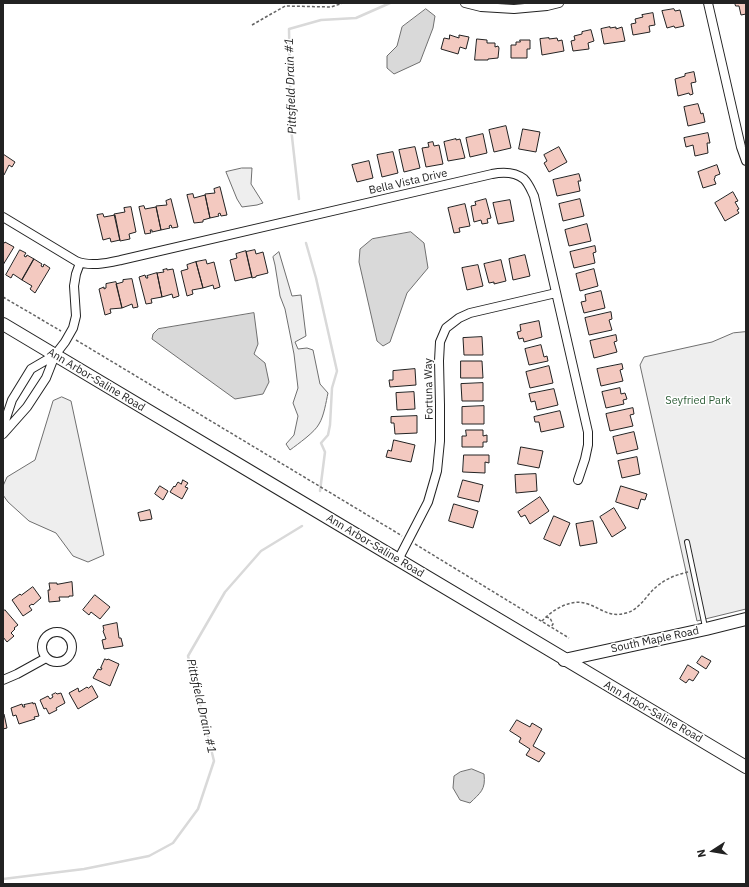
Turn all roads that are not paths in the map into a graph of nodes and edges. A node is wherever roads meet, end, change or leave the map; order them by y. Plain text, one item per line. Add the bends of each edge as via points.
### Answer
1 (465, 3) edge
2 (559, 3) edge
3 (708, 3) edge
4 (746, 161) edge
5 (3, 217) edge
6 (80, 263) junction
7 (556, 293) junction
8 (3, 324) edge
9 (55, 355) junction
10 (3, 427) edge
11 (3, 434) edge
12 (578, 480) dead end
13 (687, 542) dead end
14 (398, 560) junction
15 (746, 619) edge
16 (706, 629) junction
17 (46, 658) dead end
18 (564, 660) junction
19 (3, 680) edge
20 (746, 767) edge

1 - 2 street via 481,7 514,9
3 - 4 street
5 - 6 street, Bella Vista Drive
6 - 7 street, Bella Vista Drive via 94,264 121,260 502,172 523,178 534,196
6 - 9 street via 74,286 75,322 69,336
7 - 12 street, Bella Vista Drive via 588,432 586,459
7 - 14 street, Fortuna Way via 470,313 446,328 440,342 440,441 437,471 428,502
8 - 9 main road, Ann Arbor-Saline Road
9 - 10 street via 31,369 12,400
9 - 11 street via 46,378 27,407
9 - 14 main road, Ann Arbor-Saline Road
13 - 16 lane
14 - 18 main road, Ann Arbor-Saline Road
15 - 16 main road, South Maple Road
16 - 18 main road, South Maple Road
17 - 19 street
18 - 20 main road, Ann Arbor-Saline Road

